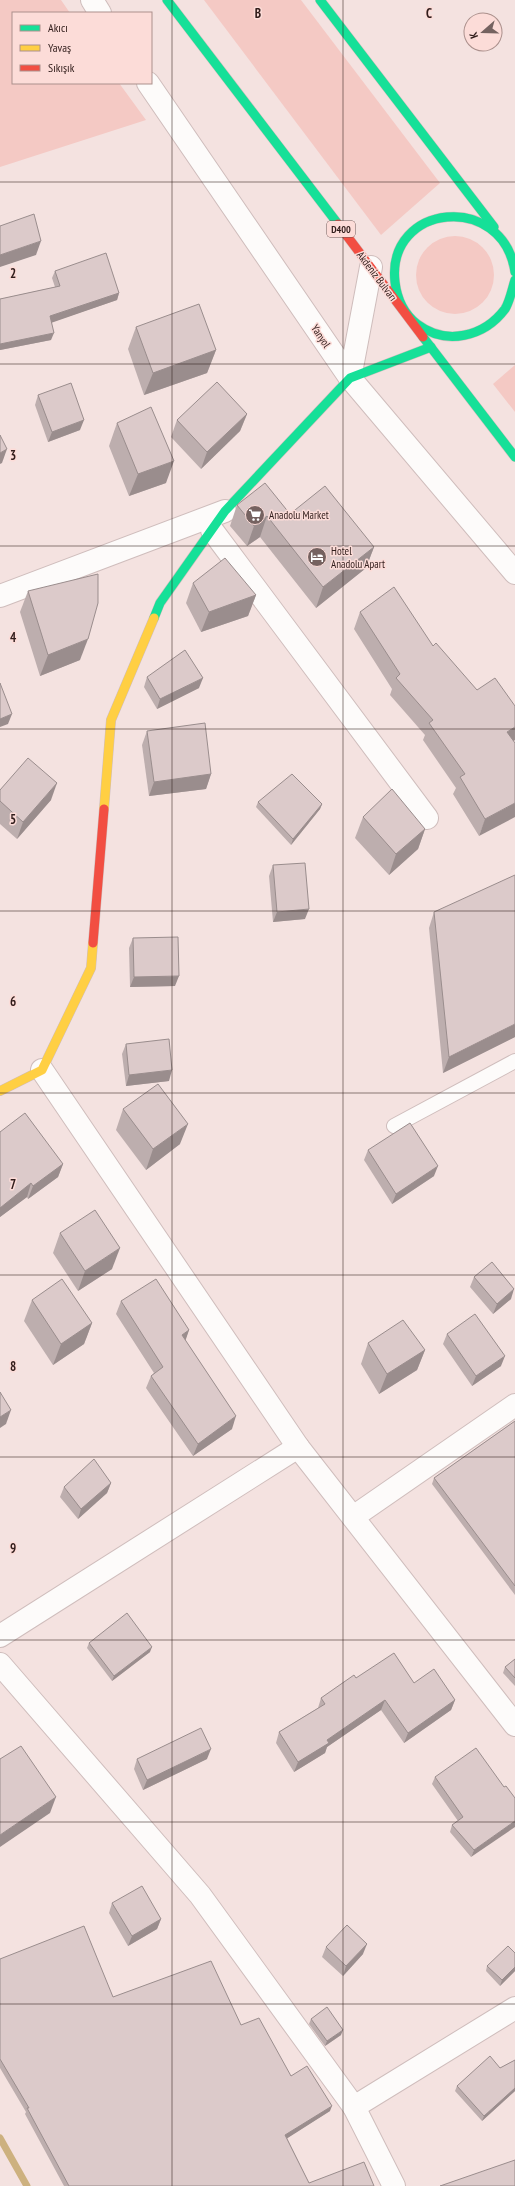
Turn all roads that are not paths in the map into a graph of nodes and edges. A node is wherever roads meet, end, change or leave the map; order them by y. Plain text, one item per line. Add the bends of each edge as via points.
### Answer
1 (92, 0) edge
2 (167, 0) edge
3 (320, 0) edge
4 (99, 12) edge
5 (149, 84) edge
6 (501, 237) junction
7 (515, 255) edge
8 (371, 267) junction
9 (515, 272) edge
10 (515, 280) edge
11 (408, 317) junction
12 (431, 347) junction
13 (350, 378) junction
14 (515, 457) edge
15 (225, 511) junction
16 (212, 530) junction
17 (515, 573) edge
18 (0, 596) edge
19 (427, 818) dead end
20 (515, 1062) edge
21 (42, 1070) junction
22 (0, 1091) edge
23 (394, 1126) dead end
24 (515, 1405) edge
25 (298, 1448) junction
26 (353, 1517) junction
27 (0, 1636) edge
28 (0, 1664) edge
29 (515, 1725) edge
30 (515, 2008) edge
31 (354, 2107) junction
32 (394, 2186) edge

1 - 4 street
2 - 8 main road, Akdeniz Bulvarı / D400
3 - 6 main road
5 - 13 street, Yanyol
6 - 7 main road
6 - 9 main road via 512,255
6 - 11 main road via 486,224 469,217 450,215 431,220 414,230 395,262 393,282 398,300
8 - 11 main road, Akdeniz Bulvarı / D400
8 - 13 street
10 - 11 main road via 512,297 502,316 486,330 466,337 445,337 425,330
11 - 12 main road, Akdeniz Bulvarı / D400
12 - 13 main road
12 - 14 main road, Akdeniz Bulvarı / D400
13 - 15 main road
13 - 17 street, Yanyol
15 - 16 main road
15 - 18 street
16 - 19 street
16 - 21 main road via 160,603 111,720 91,968
20 - 23 lane
21 - 22 main road
21 - 25 street
24 - 26 street
25 - 26 street
25 - 27 street
26 - 29 street
28 - 31 street via 200,1895
30 - 31 street
31 - 32 street

